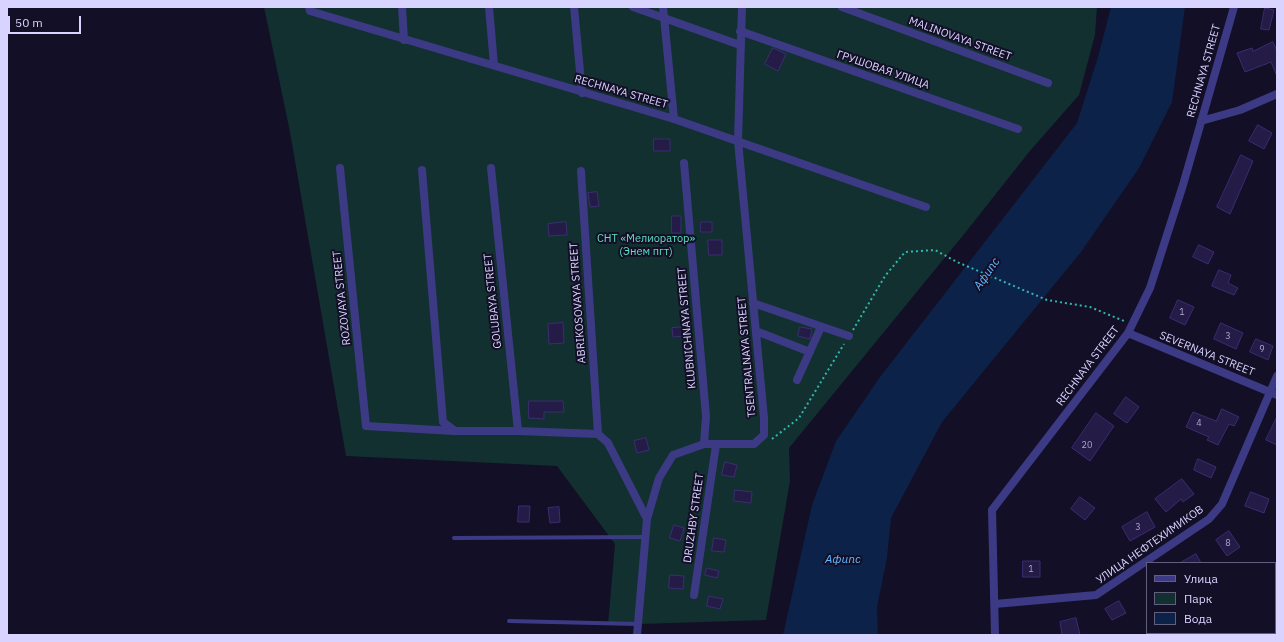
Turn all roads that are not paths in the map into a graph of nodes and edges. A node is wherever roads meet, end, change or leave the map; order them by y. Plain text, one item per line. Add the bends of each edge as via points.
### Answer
1 (309, 7) edge
2 (402, 7) edge
3 (489, 7) edge
4 (574, 7) edge
5 (632, 7) edge
6 (663, 7) edge
7 (742, 7) edge
8 (842, 7) edge
9 (1234, 7) edge
10 (664, 19) junction
11 (740, 31) junction
12 (404, 40) junction
13 (740, 45) junction
14 (494, 65) junction
15 (1048, 83) dead end
16 (582, 93) junction
17 (1277, 94) edge
18 (674, 119) junction
19 (1201, 121) junction
20 (1018, 129) dead end
21 (738, 141) junction
22 (684, 163) dead end
23 (340, 168) dead end
24 (491, 168) dead end
25 (422, 170) dead end
26 (581, 171) dead end
27 (926, 207) dead end
28 (753, 303) junction
29 (822, 327) junction
30 (1130, 329) junction
31 (756, 331) junction
32 (848, 336) dead end
33 (810, 352) junction
34 (1277, 376) edge
35 (797, 380) dead end
36 (1273, 393) edge
37 (518, 431) junction
38 (455, 432) junction
39 (598, 434) junction
40 (704, 444) junction
41 (716, 445) junction
42 (647, 519) junction
43 (645, 537) junction
44 (454, 538) dead end
45 (694, 595) dead end
46 (995, 604) junction
47 (509, 622) dead end
48 (638, 624) junction
49 (637, 635) edge
50 (995, 635) edge

1 - 12 street, RECHNAYA STREET via 310,11
2 - 12 street
3 - 14 street
4 - 16 street
5 - 10 street
6 - 10 street
7 - 11 street, TSENTRALNAYA STREET
8 - 15 street, MALINOVAYA STREET
9 - 19 street, RECHNAYA STREET
10 - 13 street
10 - 18 street
11 - 13 street, TSENTRALNAYA STREET
11 - 20 street, ГРУШОВАЯ УЛИЦА
12 - 14 street, RECHNAYA STREET
13 - 21 street, TSENTRALNAYA STREET
14 - 16 street, RECHNAYA STREET
16 - 18 street, RECHNAYA STREET
17 - 19 street via 1240,110
18 - 21 street, RECHNAYA STREET
19 - 30 street, RECHNAYA STREET via 1184,184 1150,288
21 - 27 street, RECHNAYA STREET
21 - 28 street, TSENTRALNAYA STREET
22 - 40 street, KLUBNICHNAYA STREET via 706,416
23 - 38 street, ROZOVAYA STREET via 366,426
24 - 37 street, GOLUBAYA STREET
25 - 38 street via 443,422
26 - 39 street, ABRIKOSOVAYA STREET
28 - 29 street
28 - 31 street, TSENTRALNAYA STREET
29 - 32 street
29 - 33 street
30 - 36 street, SEVERNAYA STREET
30 - 46 street, RECHNAYA STREET via 992,510
31 - 33 street
31 - 41 street, TSENTRALNAYA STREET via 764,435 754,444
33 - 35 street
34 - 36 street, УЛИЦА НЕФТЕХИМИКОВ
36 - 46 street, УЛИЦА НЕФТЕХИМИКОВ via 1222,504 1209,519 1096,595
37 - 38 street
37 - 39 street
39 - 42 street via 608,443
40 - 41 street, TSENTRALNAYA STREET
40 - 42 street, TSENTRALNAYA STREET via 673,455 659,478
41 - 45 street, DRUZHBY STREET
42 - 43 street, TSENTRALNAYA STREET
43 - 44 lane
43 - 48 street, TSENTRALNAYA STREET
46 - 50 street, RECHNAYA STREET
47 - 48 lane
48 - 49 street, TSENTRALNAYA STREET

